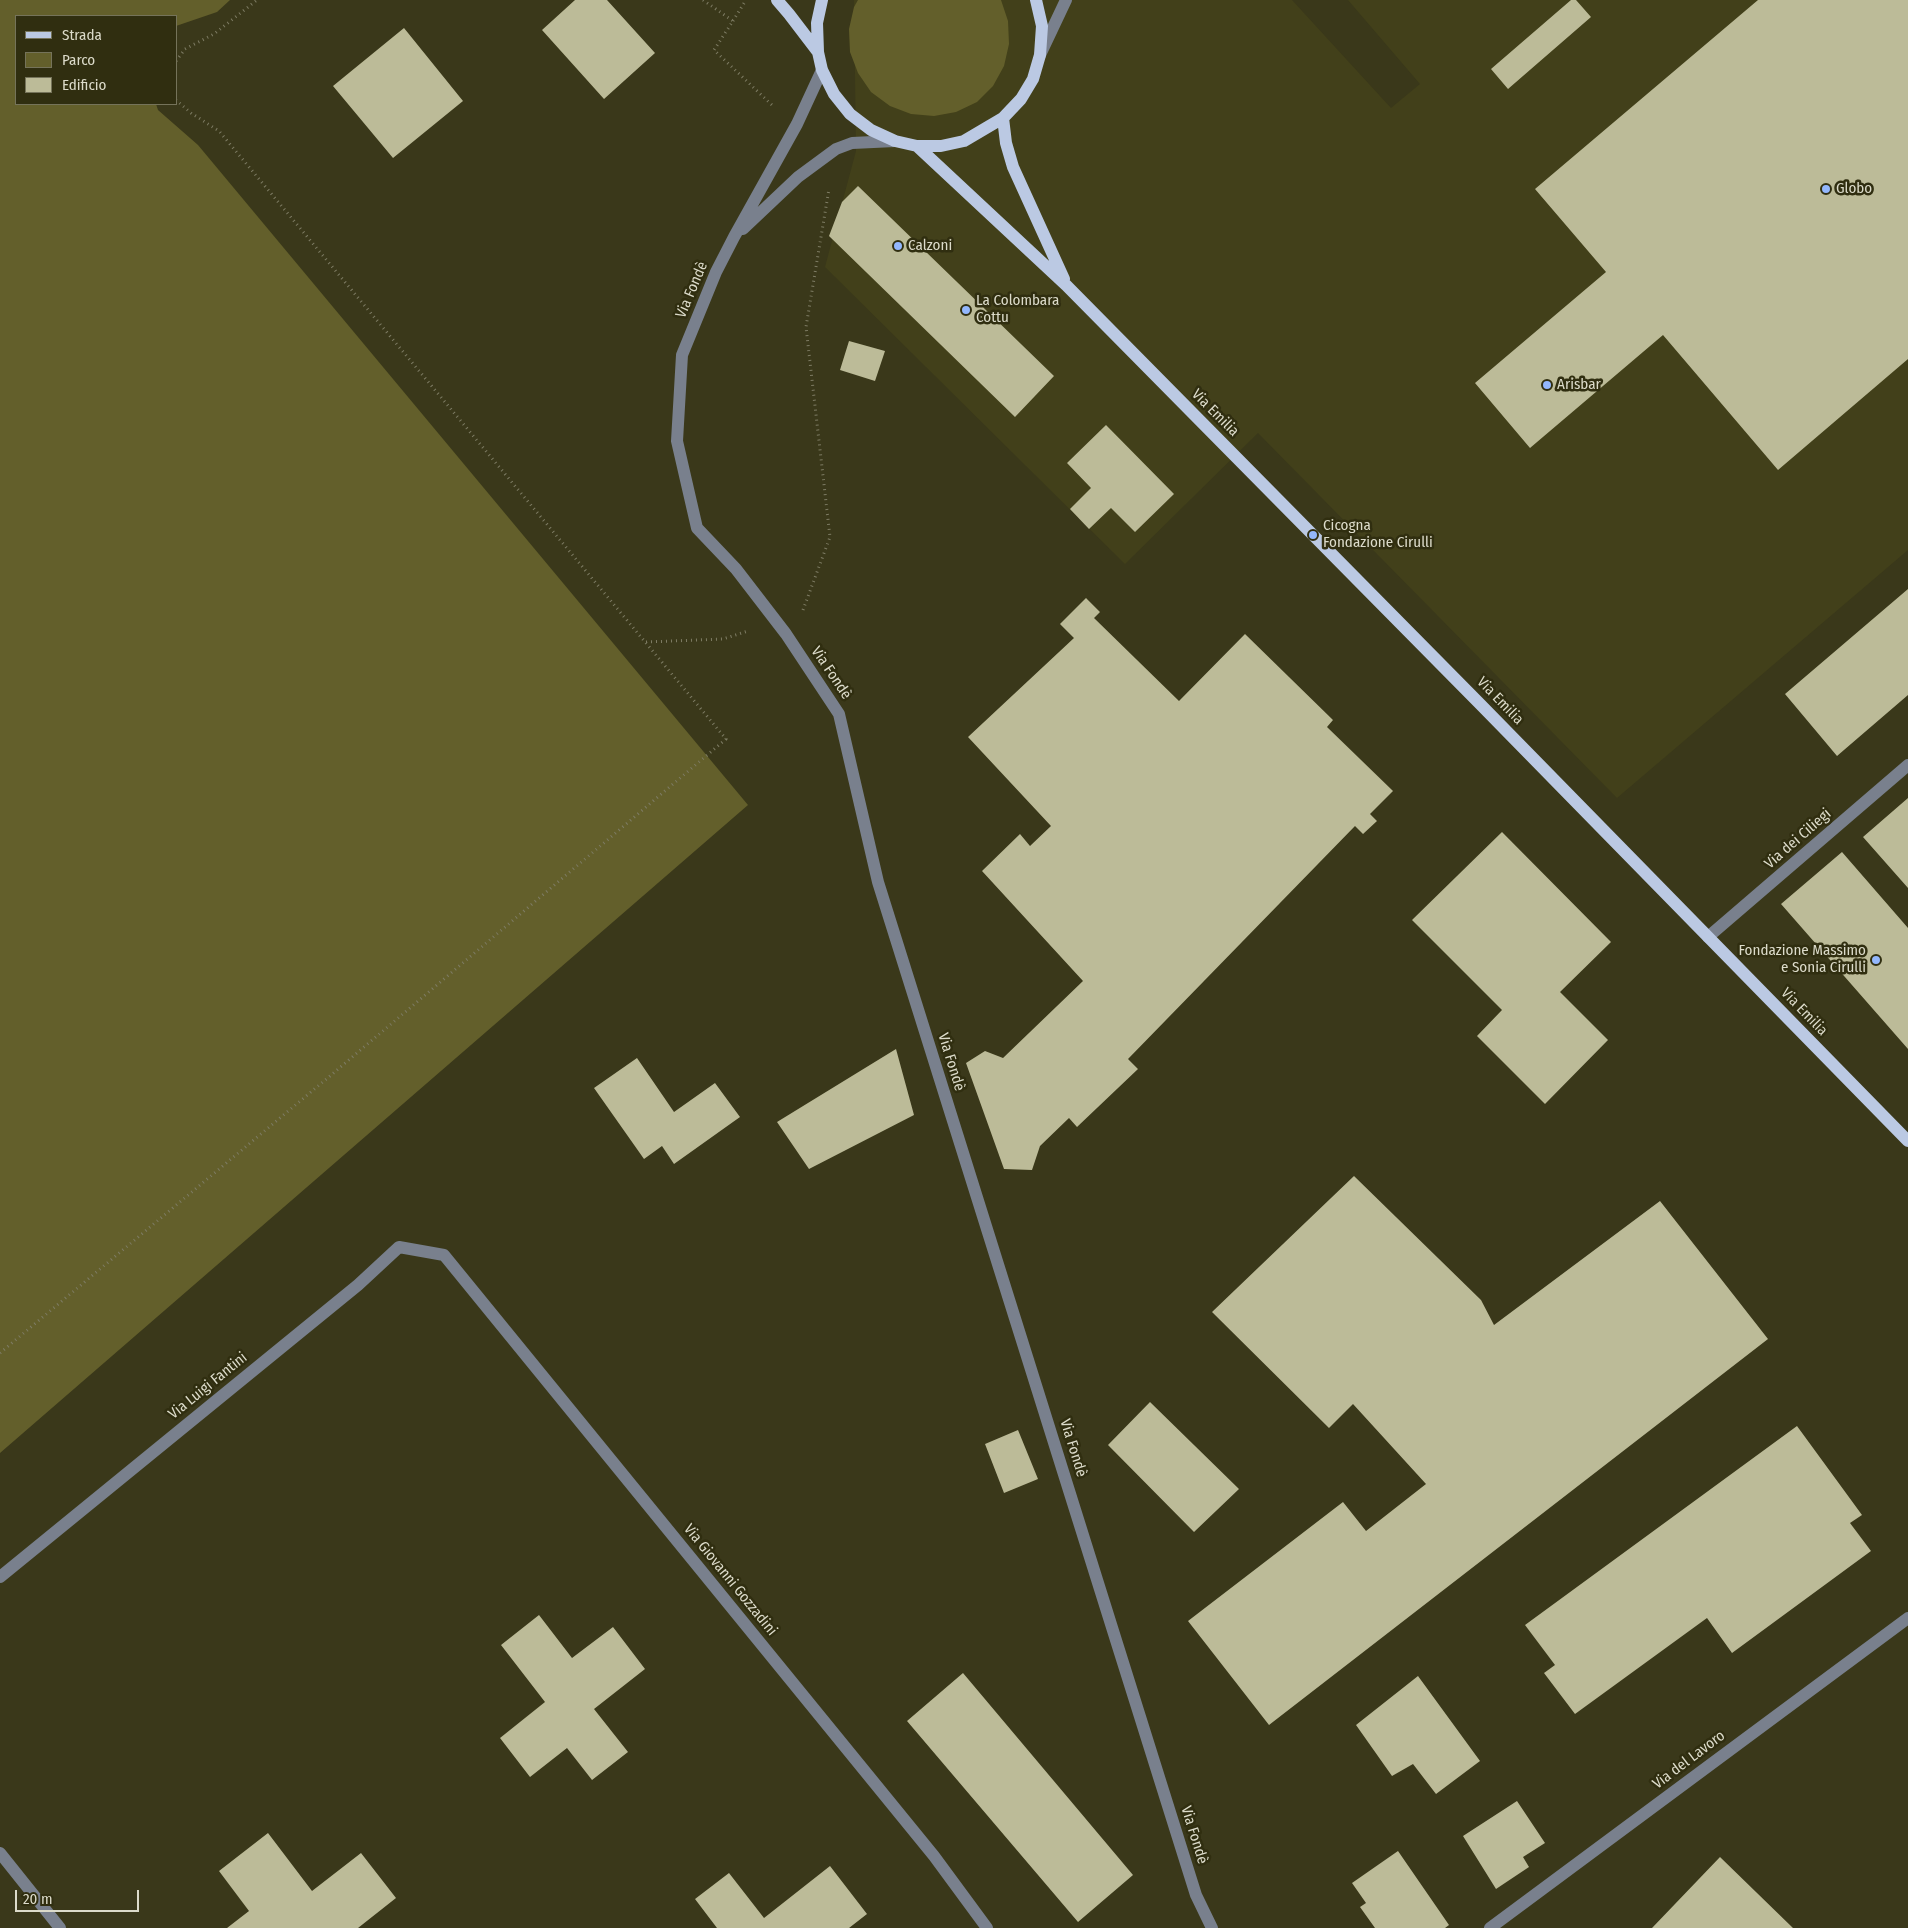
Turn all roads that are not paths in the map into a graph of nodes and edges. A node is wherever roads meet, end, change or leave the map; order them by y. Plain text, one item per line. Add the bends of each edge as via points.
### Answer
1 (776, 0) edge
2 (822, 0) edge
3 (1036, 0) edge
4 (1066, 0) edge
5 (818, 52) junction
6 (1040, 55) junction
7 (822, 70) junction
8 (1004, 118) junction
9 (894, 141) junction
10 (917, 146) junction
11 (734, 237) junction
12 (1066, 285) junction
13 (1908, 765) edge
14 (1708, 937) junction
15 (1908, 1141) edge
16 (444, 1255) joint
17 (0, 1577) edge
18 (1908, 1618) edge
19 (0, 1853) edge
20 (60, 1928) edge
21 (987, 1928) edge
22 (1212, 1928) edge
23 (1490, 1928) edge

1 - 5 main road
2 - 5 main road via 817,24
3 - 6 main road via 1042,26
4 - 6 street
5 - 7 main road
6 - 8 main road via 1025,93
7 - 9 main road via 834,94 850,114 871,130
7 - 11 street, Via Fondè via 797,124
8 - 10 main road via 964,141
8 - 12 main road, Via Emilia via 1006,143 1013,167
9 - 10 main road
9 - 11 street, Via Fondè via 852,143 836,149 798,177
10 - 12 main road, Via Emilia
11 - 22 street, Via Fondè via 682,355 677,441 697,528 736,569 774,618 839,714 881,892 1196,1895
12 - 14 main road, Via Emilia
13 - 14 street, Via dei Ciliegi
14 - 15 main road, Via Emilia
16 - 17 street, Via Luigi Fantini via 399,1247 358,1285
16 - 21 street, Via Giovanni Gozzadini via 927,1848
18 - 23 street, Via del Lavoro
19 - 20 street

